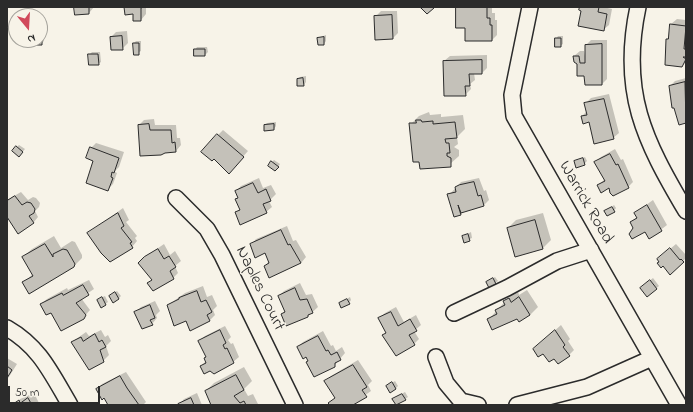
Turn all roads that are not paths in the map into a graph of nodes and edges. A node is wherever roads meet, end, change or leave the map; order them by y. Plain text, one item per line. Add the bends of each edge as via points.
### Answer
1 (530, 7) edge
2 (638, 7) edge
3 (176, 198) dead end
4 (686, 211) edge
5 (591, 250) junction
6 (454, 313) dead end
7 (7, 328) edge
8 (436, 357) dead end
9 (652, 358) junction
10 (70, 405) edge
11 (295, 405) edge
12 (478, 405) edge
13 (517, 405) edge
14 (679, 405) edge

1 - 5 street, Warrick Road via 512,95 514,116
2 - 4 street via 631,59 638,110 647,140
3 - 11 street, Naples Court via 207,229 222,255
5 - 6 street via 557,261
5 - 9 street, Warrick Road
7 - 10 street via 42,357
8 - 12 street via 446,383 461,401
9 - 13 street via 587,387
9 - 14 street, Warrick Road

